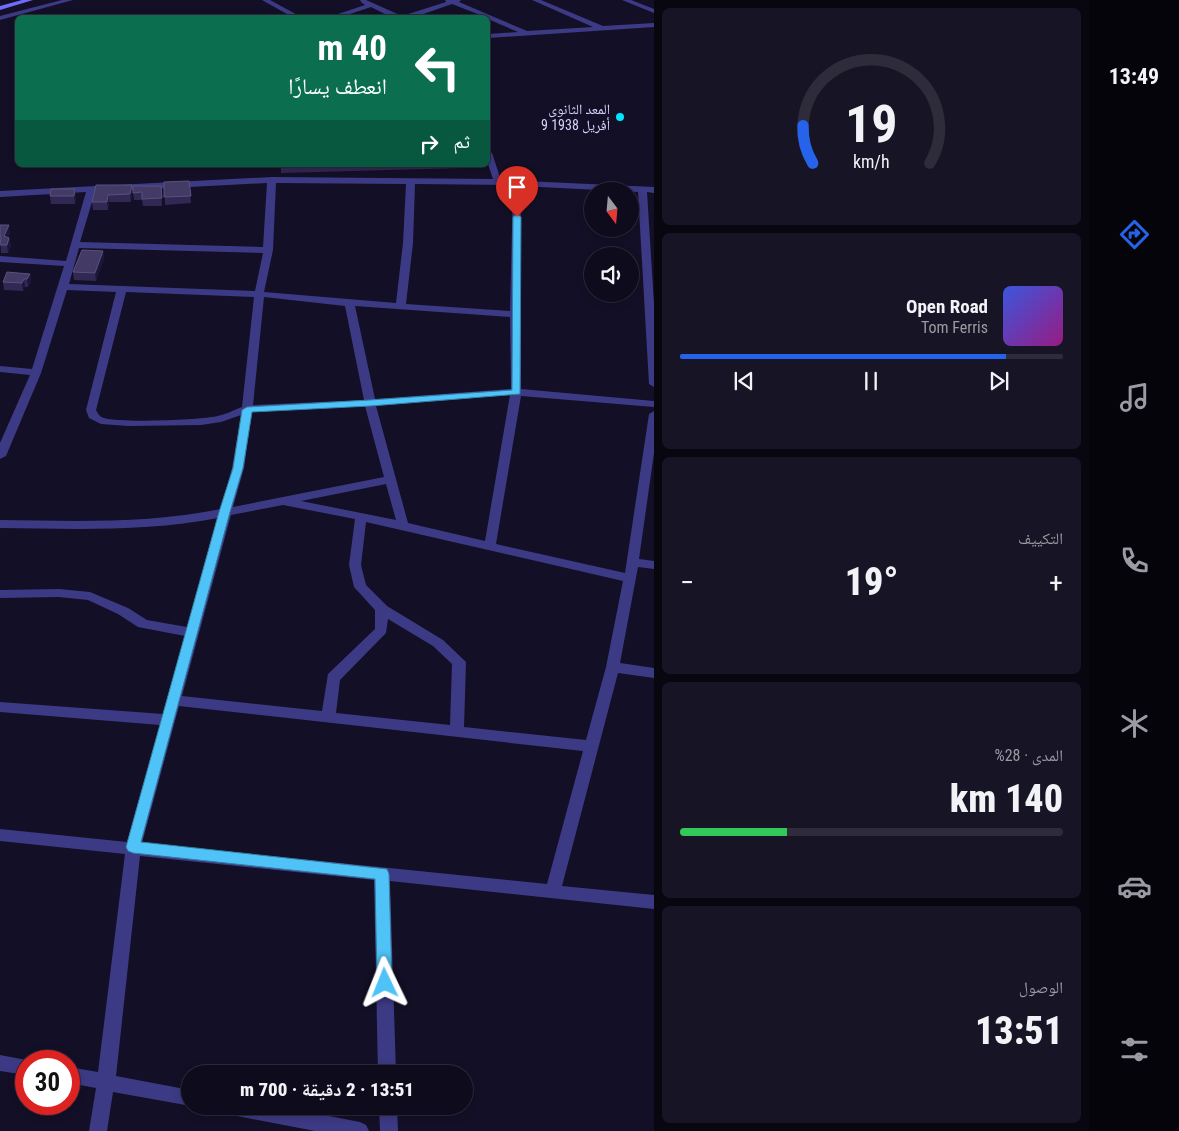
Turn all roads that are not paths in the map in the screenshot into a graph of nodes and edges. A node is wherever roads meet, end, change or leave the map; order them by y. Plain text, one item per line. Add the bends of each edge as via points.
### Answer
1 (30, 0) edge
2 (70, 0) edge
3 (265, 0) edge
4 (361, 0) edge
5 (536, 0) edge
6 (625, 0) edge
7 (453, 1) edge
8 (371, 4) junction
9 (0, 8) edge
10 (654, 11) edge
11 (294, 15) edge
12 (338, 15) edge
13 (394, 15) edge
14 (413, 15) edge
15 (485, 15) edge
16 (490, 17) edge
17 (0, 18) edge
18 (654, 25) edge
19 (604, 28) junction
20 (527, 33) junction
21 (490, 36) edge
22 (490, 159) edge
23 (272, 180) junction
24 (411, 180) junction
25 (498, 182) junction
26 (518, 183) junction
27 (91, 189) junction
28 (642, 190) junction
29 (654, 190) edge
30 (0, 194) edge
31 (74, 245) junction
32 (268, 250) junction
33 (0, 259) edge
34 (69, 264) junction
35 (650, 268) edge
36 (63, 287) junction
37 (122, 289) junction
38 (259, 294) junction
39 (349, 303) junction
40 (401, 306) junction
41 (515, 314) junction
42 (0, 369) edge
43 (36, 373) junction
44 (654, 384) edge
45 (516, 392) junction
46 (370, 403) junction
47 (654, 404) edge
48 (247, 410) junction
49 (654, 414) edge
50 (0, 456) edge
51 (390, 480) junction
52 (280, 501) junction
53 (224, 512) junction
54 (361, 517) junction
55 (0, 524) edge
56 (403, 525) junction
57 (490, 546) junction
58 (632, 562) junction
59 (654, 565) edge
60 (630, 578) junction
61 (0, 594) edge
62 (382, 609) junction
63 (192, 633) junction
64 (613, 667) junction
65 (654, 674) edge
66 (173, 700) junction
67 (0, 707) edge
68 (328, 717) junction
69 (168, 720) junction
70 (457, 732) junction
71 (592, 746) junction
72 (0, 835) edge
73 (133, 847) junction
74 (382, 874) junction
75 (553, 891) junction
76 (654, 902) edge
77 (0, 1063) edge
78 (387, 1065) edge
79 (15, 1066) edge
80 (80, 1077) edge
81 (106, 1082) junction
82 (181, 1096) edge
83 (278, 1115) edge
84 (388, 1115) edge
85 (98, 1131) edge
86 (360, 1131) edge
87 (389, 1131) edge

1 - 9 main road
2 - 17 street
3 - 11 street
4 - 8 street
5 - 19 street
6 - 10 street
7 - 14 street
7 - 15 street
8 - 12 street
8 - 13 street
16 - 20 street
18 - 19 street
19 - 20 street
20 - 21 street
22 - 25 street
23 - 24 street
23 - 27 street
23 - 32 street
24 - 25 street
24 - 40 street
25 - 26 street
26 - 28 street
26 - 41 street
27 - 30 street
27 - 31 street
28 - 29 street
28 - 35 street
31 - 32 street
31 - 34 street
32 - 38 street
33 - 34 street
34 - 36 street
35 - 44 street
36 - 37 street
36 - 43 street
37 - 38 street
37 - 48 street via 91,410 93,416 107,422 186,423 217,420
38 - 39 street
38 - 48 street
39 - 40 street
39 - 46 street
40 - 41 street
41 - 45 street
42 - 43 street
43 - 50 street
45 - 46 street
45 - 47 street
45 - 57 street
46 - 48 street
46 - 51 street
48 - 53 street via 238,468
49 - 58 street
51 - 52 street
51 - 56 street
52 - 53 street
52 - 54 street
53 - 55 street via 181,521 124,525
53 - 63 street
54 - 56 street
54 - 62 street via 354,565 360,587
56 - 57 street
57 - 60 street
58 - 59 street
58 - 60 street
60 - 64 street
61 - 63 street via 90,596 143,624
62 - 68 street via 381,630 334,678
62 - 70 street via 438,643 460,662
63 - 66 street
64 - 65 street
64 - 71 street
66 - 68 street
66 - 69 street
67 - 69 street
68 - 70 street
69 - 73 street
70 - 71 street
71 - 75 street
72 - 73 street
73 - 74 street
73 - 81 street
74 - 75 street
74 - 78 street
75 - 76 street
77 - 79 street
80 - 81 street
81 - 82 street
81 - 85 street
83 - 86 street
84 - 87 street

